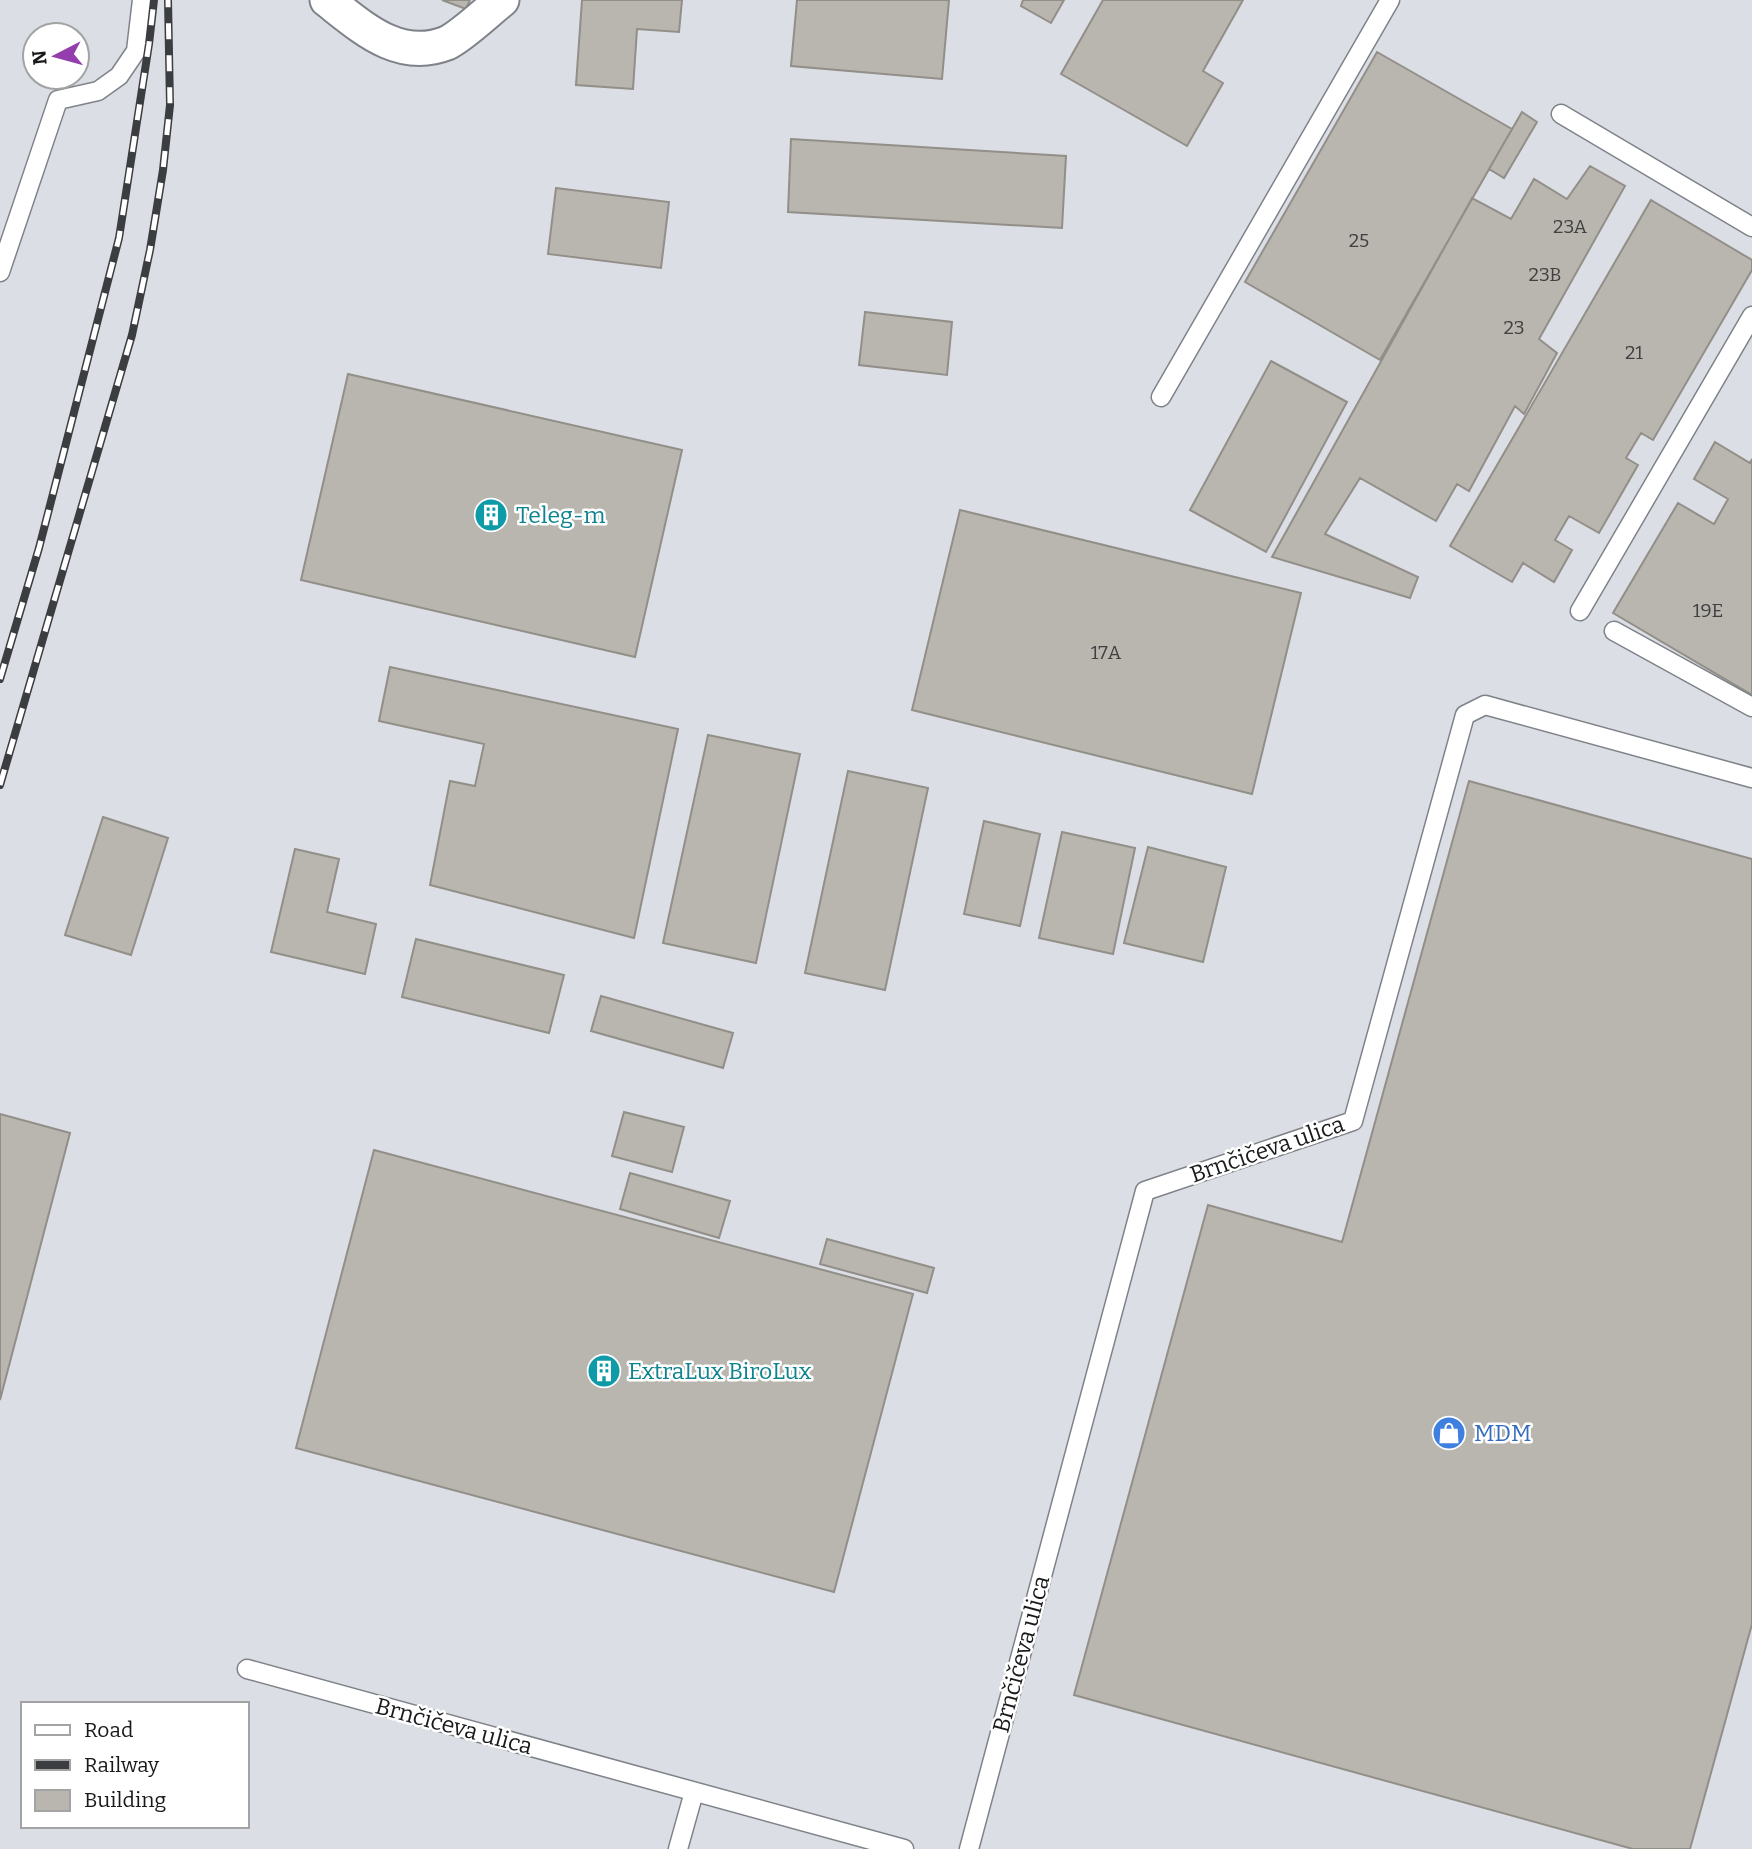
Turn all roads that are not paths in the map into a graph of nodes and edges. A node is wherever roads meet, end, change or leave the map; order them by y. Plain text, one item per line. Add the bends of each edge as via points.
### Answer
1 (142, 0) edge
2 (327, 0) edge
3 (502, 0) edge
4 (1390, 0) edge
5 (1561, 114) dead end
6 (1752, 227) edge
7 (0, 272) edge
8 (1752, 316) edge
9 (1161, 397) dead end
10 (1580, 611) dead end
11 (1614, 631) dead end
12 (1752, 707) edge
13 (1752, 778) edge
14 (247, 1670) dead end
15 (694, 1792) junction
16 (678, 1849) edge
17 (904, 1849) edge
18 (969, 1849) edge

1 - 7 lane via 136,51 119,76 98,91 58,100
2 - 3 street via 376,38 418,50 448,42
4 - 9 lane
5 - 6 lane
8 - 10 lane
11 - 12 lane
13 - 18 lane, Brnčičeva ulica via 1485,705 1465,715 1353,1121 1145,1191
14 - 15 lane, Brnčičeva ulica
15 - 16 lane
15 - 17 lane, Brnčičeva ulica

